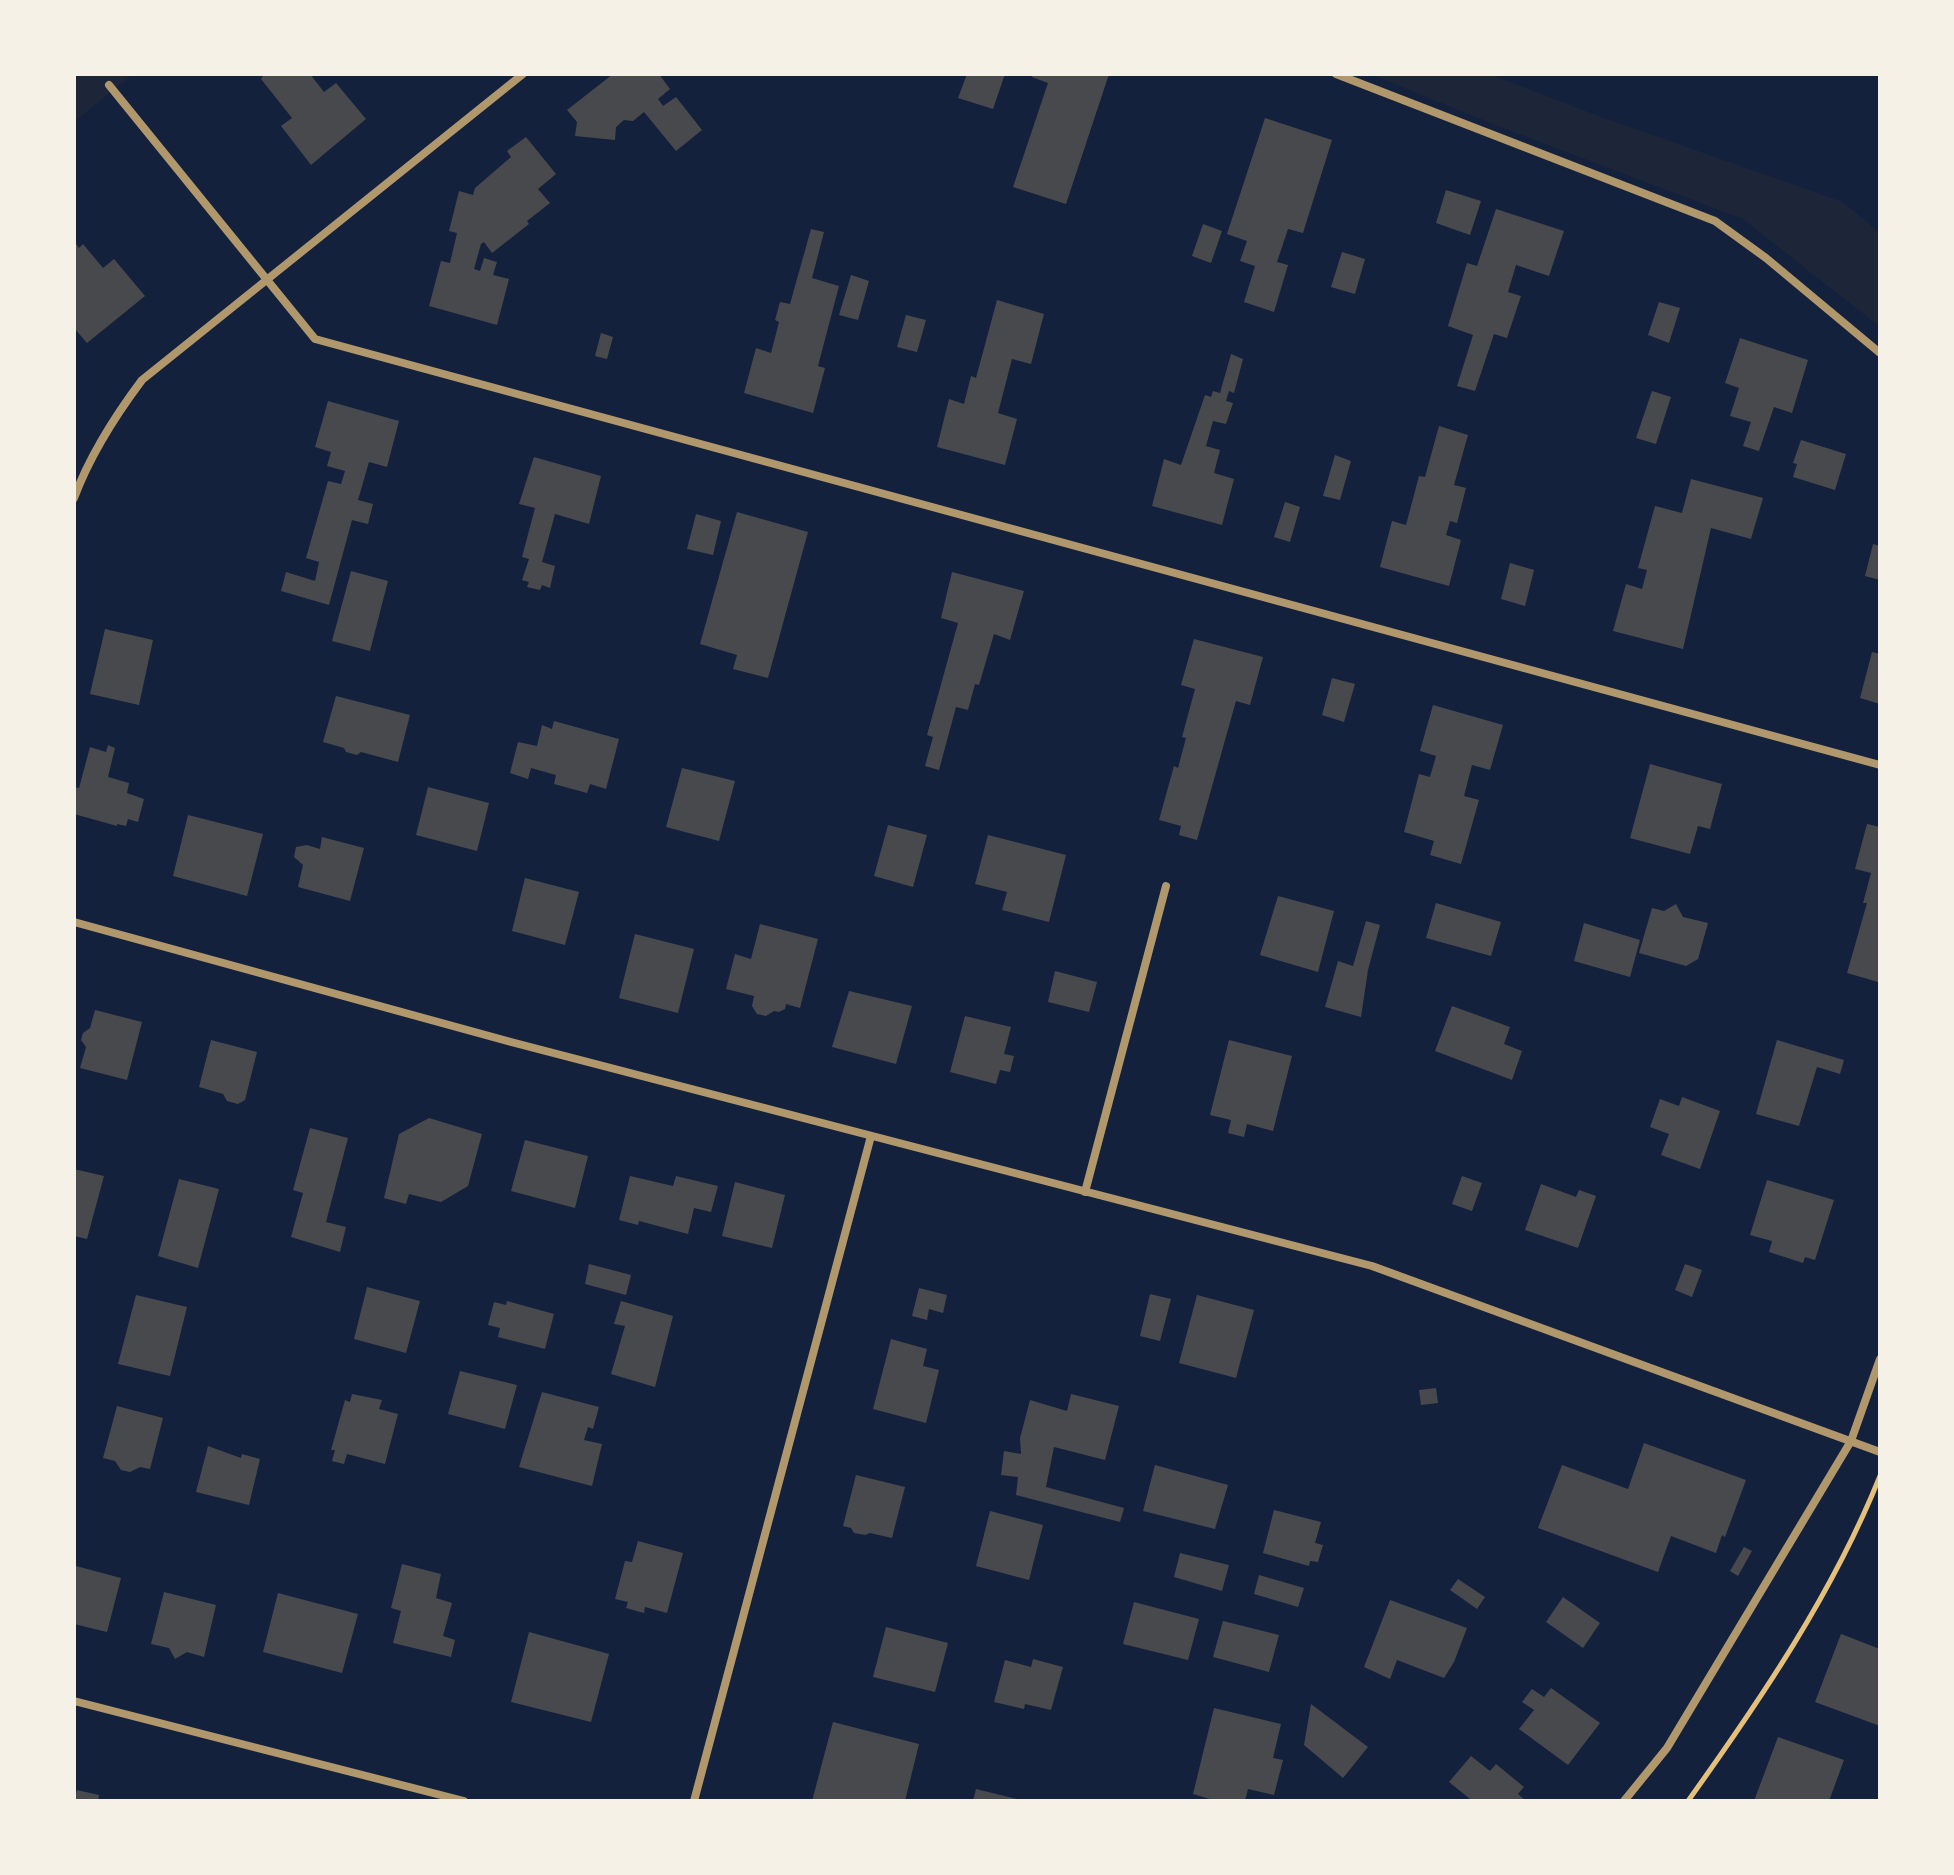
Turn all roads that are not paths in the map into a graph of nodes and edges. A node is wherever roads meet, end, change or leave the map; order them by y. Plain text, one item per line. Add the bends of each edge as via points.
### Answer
1 (523, 74) edge
2 (1336, 74) edge
3 (109, 85) dead end
4 (268, 280) junction
5 (1880, 353) edge
6 (74, 498) edge
7 (1880, 765) edge
8 (1166, 886) dead end
9 (74, 922) edge
10 (871, 1136) junction
11 (1085, 1192) junction
12 (1880, 1359) edge
13 (1851, 1441) junction
14 (1880, 1452) edge
15 (74, 1701) edge
16 (464, 1801) edge
17 (694, 1801) edge
18 (1624, 1801) edge

1 - 4 street
2 - 5 street via 1715,221
3 - 4 street
4 - 6 street via 142,380 119,409
4 - 7 street via 315,339
8 - 11 street
9 - 10 street
10 - 11 street
10 - 17 street
11 - 13 street via 1372,1266
12 - 13 street
13 - 14 street
13 - 18 street via 1667,1748
15 - 16 street

